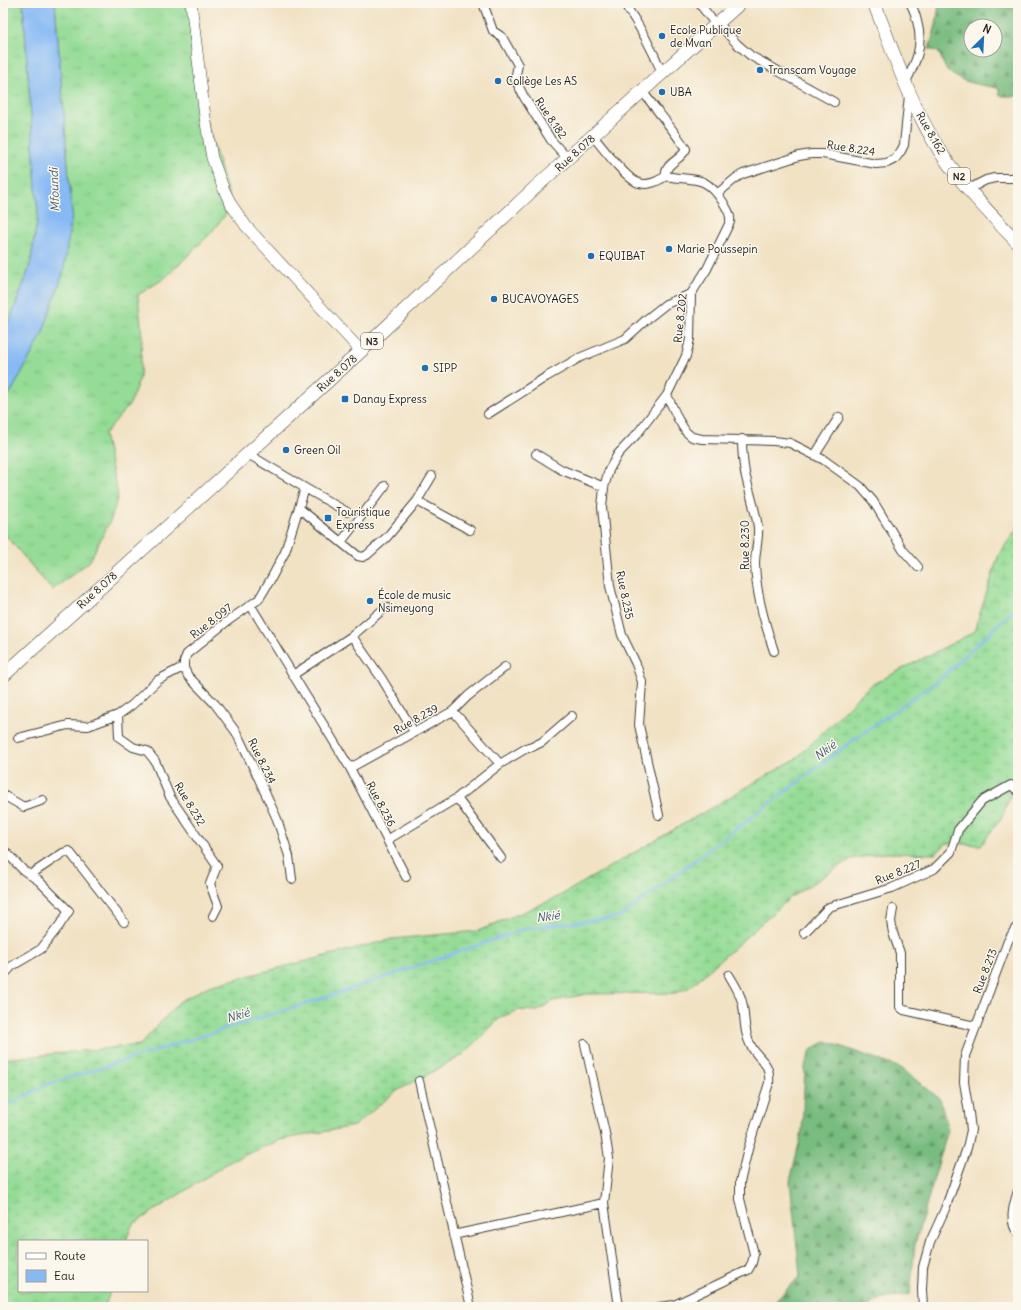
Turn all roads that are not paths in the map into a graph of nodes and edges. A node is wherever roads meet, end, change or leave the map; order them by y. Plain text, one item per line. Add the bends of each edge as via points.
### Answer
1 (191, 3) edge
2 (483, 3) edge
3 (624, 3) edge
4 (699, 3) edge
5 (740, 3) edge
6 (874, 3) edge
7 (910, 3) edge
8 (717, 24) junction
9 (662, 73) junction
10 (907, 88) junction
11 (643, 92) junction
12 (834, 102) dead end
13 (593, 136) junction
14 (568, 159) junction
15 (666, 176) junction
16 (1018, 178) edge
17 (969, 189) junction
18 (717, 194) junction
19 (1018, 243) edge
20 (691, 294) junction
21 (361, 351) junction
22 (668, 395) junction
23 (488, 414) dead end
24 (839, 417) dead end
25 (742, 439) junction
26 (248, 454) junction
27 (536, 454) dead end
28 (815, 455) junction
29 (432, 476) dead end
30 (385, 486) dead end
31 (604, 487) junction
32 (305, 488) junction
33 (416, 500) junction
34 (299, 508) junction
35 (347, 512) dead end
36 (470, 530) dead end
37 (341, 542) junction
38 (918, 567) dead end
39 (251, 606) junction
40 (386, 607) dead end
41 (352, 636) junction
42 (774, 650) dead end
43 (505, 667) dead end
44 (184, 668) junction
45 (293, 675) junction
46 (3, 676) edge
47 (453, 711) junction
48 (118, 715) junction
49 (572, 716) dead end
50 (414, 732) junction
51 (18, 738) dead end
52 (500, 764) junction
53 (350, 768) junction
54 (1018, 791) edge
55 (3, 795) edge
56 (457, 798) junction
57 (43, 800) dead end
58 (659, 815) dead end
59 (387, 840) junction
60 (3, 850) edge
61 (500, 858) dead end
62 (30, 875) junction
63 (406, 877) dead end
64 (292, 879) dead end
65 (893, 909) dead end
66 (213, 916) dead end
67 (124, 922) dead end
68 (1018, 926) edge
69 (804, 933) dead end
70 (729, 975) dead end
71 (3, 976) edge
72 (975, 1026) junction
73 (584, 1044) dead end
74 (419, 1081) dead end
75 (1018, 1191) edge
76 (604, 1204) junction
77 (1018, 1233) edge
78 (453, 1235) junction
79 (674, 1306) edge
80 (471, 1307) edge
81 (619, 1307) edge
82 (659, 1307) edge
83 (923, 1307) edge

1 - 21 main road via 207,130 212,158 224,190 246,226
2 - 14 street, Rue 8.182 via 493,31 502,37 518,65 515,79 524,97 551,140
3 - 9 street via 636,20
4 - 8 street
5 - 8 highway, Rue 8.078 / N3
6 - 10 highway, Rue 8.162 / N2
7 - 10 street via 920,31 920,48
8 - 9 highway, Rue 8.078 / N3
8 - 12 street via 752,56
9 - 11 highway, Rue 8.078 / N3
10 - 17 highway, Rue 8.162 / N2 via 942,154
10 - 18 street, Rue 8.224 via 904,145 895,159 887,164 824,154 799,156 743,174
11 - 13 highway, Rue 8.078 / N3
11 - 15 street via 675,131 686,149 685,153 668,167
13 - 14 highway, Rue 8.078 / N3
13 - 15 street, Rue 8.202 via 638,183 656,182
14 - 21 highway, Rue 8.078 / N3
15 - 18 street, Rue 8.202 via 704,181
16 - 17 street via 986,180
17 - 19 highway, Rue 8.162 / N2
18 - 20 street, Rue 8.202 via 729,212 730,222 707,269
20 - 22 street, Rue 8.202 via 688,348
20 - 23 street via 666,304 625,339 579,358
21 - 26 highway, Rue 8.078 / N3
22 - 25 street via 678,419 692,437
22 - 31 street, Rue 8.235 via 618,454 609,470
24 - 28 street
25 - 28 street via 790,443
25 - 42 street, Rue 8.230 via 746,474 758,528 755,562 759,600
26 - 32 street
26 - 46 highway, Rue 8.078 / N3
27 - 31 street via 562,470
28 - 38 street via 860,486 873,501 903,550
29 - 33 street
30 - 37 street
31 - 58 street, Rue 8.235 via 602,516 610,586 622,635 642,682 639,725
32 - 34 street, Rue 8.097
32 - 35 street
33 - 36 street
33 - 37 street via 387,538 367,555 358,556
34 - 37 street
34 - 39 street, Rue 8.097 via 276,571 259,599
39 - 44 street, Rue 8.097 via 187,654
39 - 45 street, Rue 8.236
40 - 41 street
41 - 45 street
41 - 50 street
43 - 47 street
44 - 48 street via 158,680
44 - 64 street, Rue 8.234 via 236,732 277,819 289,856
45 - 53 street, Rue 8.236
47 - 50 street, Rue 8.239
47 - 52 street, Rue 8.239
48 - 51 street via 88,726 68,725
48 - 66 street, Rue 8.232 via 120,737 133,747 147,751 155,761 170,797 217,866 210,884 218,906
49 - 52 street, Rue 8.236 via 542,742
50 - 53 street, Rue 8.239
52 - 56 street, Rue 8.236
53 - 59 street, Rue 8.236
54 - 69 street, Rue 8.227 via 1011,785 982,801 958,830 951,852 934,869 892,888 828,907
55 - 57 street via 24,807
56 - 59 street, Rue 8.236
56 - 61 street
59 - 63 street
60 - 62 street
62 - 67 street via 69,851
62 - 71 street via 68,911 41,949 12,966
65 - 72 street via 891,921 900,953 900,1007
68 - 72 street, Rue 8.213 via 1008,940
70 - 79 street via 740,993 750,1045 767,1066 770,1074 740,1186 740,1199 754,1254 748,1270
72 - 83 street, Rue 8.213 via 965,1056 964,1082 971,1130 967,1148 930,1242 923,1267
73 - 76 street via 609,1158
74 - 78 street
75 - 77 street via 1012,1222
76 - 78 street
76 - 81 street
78 - 80 street
79 - 82 street

